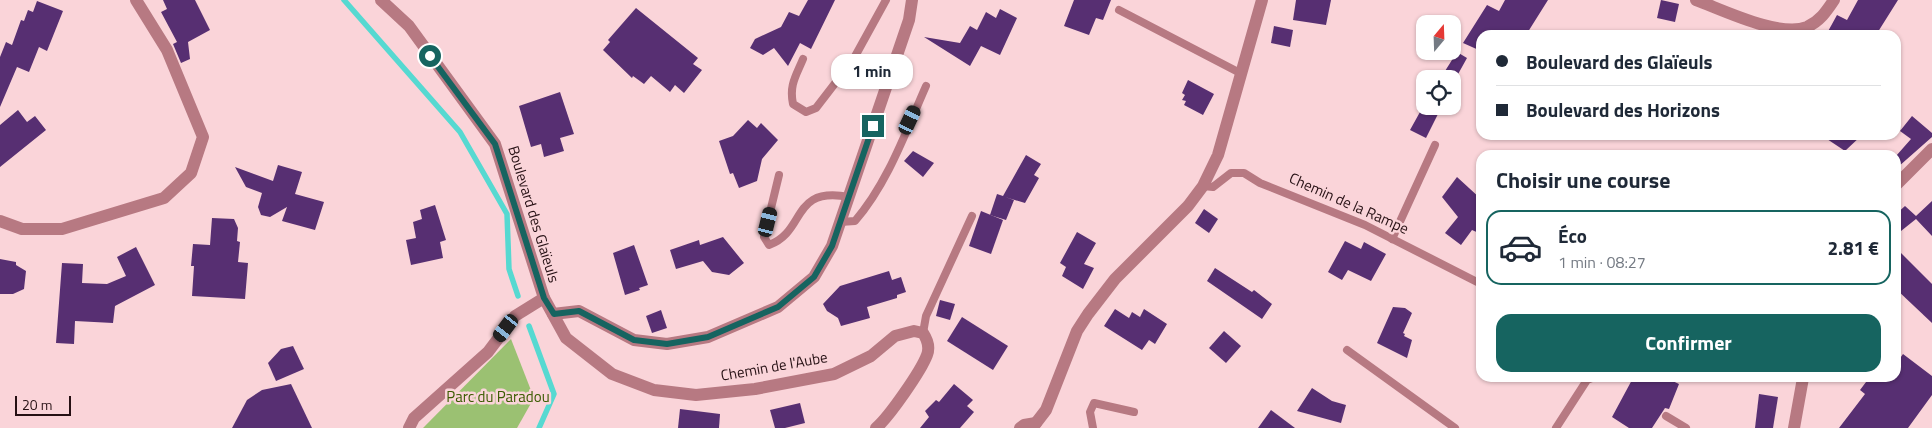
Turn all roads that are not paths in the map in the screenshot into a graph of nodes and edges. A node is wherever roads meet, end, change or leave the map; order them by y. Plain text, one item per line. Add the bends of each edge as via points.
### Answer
1 (136, 0) edge
2 (381, 0) edge
3 (886, 0) edge
4 (912, 0) edge
5 (1262, 0) edge
6 (1696, 0) edge
7 (1834, 0) edge
8 (1119, 10) dead end
9 (804, 59) dead end
10 (1242, 74) junction
11 (926, 86) dead end
12 (1435, 145) dead end
13 (1932, 149) edge
14 (779, 175) dead end
15 (1901, 180) edge
16 (1203, 186) junction
17 (849, 197) junction
18 (972, 216) dead end
19 (0, 221) edge
20 (840, 222) junction
21 (1392, 239) junction
22 (1476, 281) edge
23 (544, 298) junction
24 (554, 314) junction
25 (923, 333) junction
26 (1346, 350) dead end
27 (1586, 382) edge
28 (1802, 382) edge
29 (1134, 412) dead end
30 (1666, 416) dead end
31 (1038, 426) edge
32 (409, 428) edge
33 (876, 428) edge
34 (1020, 428) edge
35 (1093, 428) edge
36 (1455, 428) edge
37 (1556, 428) edge
38 (1686, 428) edge
39 (1794, 428) edge

1 - 19 street via 167,50 203,137 191,173 164,198 62,229 22,229
2 - 23 street, Boulevard des Glaïeuls via 408,26 495,144
3 - 9 lane via 853,60 816,108 806,112 793,104 790,93
4 - 17 street via 909,20
5 - 10 street
6 - 7 street via 1784,30 1806,27 1823,17
8 - 10 lane
10 - 16 street via 1218,155
11 - 20 lane via 868,205 855,221
12 - 21 lane
13 - 15 street
14 - 17 lane via 764,237 769,245 781,241 801,209 819,195
16 - 21 lane, Chemin de la Rampe via 1213,187 1231,173 1244,173 1260,183
16 - 31 street via 1188,206 1115,279 1088,314 1077,331
17 - 20 street
18 - 25 lane via 926,316
20 - 24 street via 832,246 814,277 778,307 708,337 667,344 634,340 579,311
21 - 22 lane, Chemin de la Rampe
23 - 24 street, Chemin de l'Aube
23 - 32 street via 515,316 488,352 414,418
24 - 25 street, Chemin de l'Aube via 566,338 612,374 654,390 696,395 755,389 834,374 871,356 895,336 914,331
25 - 33 street via 928,354 888,418
26 - 36 lane
27 - 37 lane
28 - 39 street
29 - 35 lane via 1094,403 1090,412
30 - 38 lane
31 - 34 street via 1024,425

